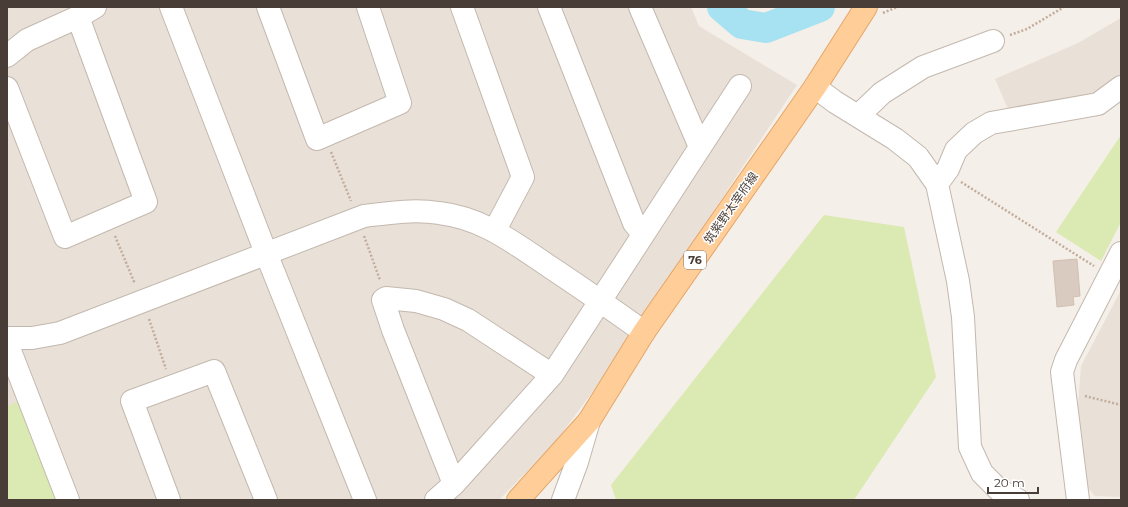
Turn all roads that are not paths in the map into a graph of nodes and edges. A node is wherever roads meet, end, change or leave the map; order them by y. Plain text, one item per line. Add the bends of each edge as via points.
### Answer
1 (171, 7) edge
2 (268, 7) edge
3 (368, 7) edge
4 (462, 7) edge
5 (549, 7) edge
6 (640, 7) edge
7 (865, 10) edge
8 (86, 12) edge
9 (993, 41) road end
10 (7, 56) edge
11 (740, 86) dead end
12 (814, 87) junction
13 (1121, 87) edge
14 (7, 88) edge
15 (858, 116) junction
16 (700, 147) junction
17 (941, 178) junction
18 (495, 230) junction
19 (643, 234) junction
20 (266, 253) junction
21 (1121, 253) edge
22 (600, 300) junction
23 (644, 332) junction
24 (7, 338) edge
25 (7, 343) edge
26 (552, 375) junction
27 (589, 421) junction
28 (454, 484) junction
29 (68, 500) edge
30 (169, 500) edge
31 (266, 500) edge
32 (365, 500) edge
33 (436, 500) edge
34 (518, 500) edge
35 (563, 500) edge
36 (1018, 500) edge
37 (1078, 500) edge

1 - 20 street
2 - 3 street via 317,139 400,103
4 - 18 street via 523,177
5 - 19 street via 634,223
6 - 16 street
7 - 12 main road, 筑紫野太宰府線 / 76
8 - 10 street via 27,40
8 - 14 street via 146,202 65,237
9 - 15 street via 922,67 882,93
11 - 16 street
12 - 15 street
12 - 23 main road, 筑紫野太宰府線 / 76
13 - 17 street via 1098,104 991,123 974,133 956,150
15 - 17 street via 895,139
16 - 19 street
17 - 36 street via 963,317 970,447 982,473 999,490
18 - 20 street via 473,220 439,213 402,212 364,216
18 - 22 street
19 - 22 street
20 - 24 street via 60,333 32,338
20 - 32 street
21 - 37 street via 1062,372
22 - 23 street
22 - 26 street
23 - 27 main road, 筑紫野太宰府線 / 76
25 - 29 street
26 - 28 street
26 - 28 street via 468,320 444,309 416,301 386,298 383,300
27 - 34 main road, 筑紫野太宰府線 / 76
27 - 35 street
28 - 33 street
30 - 31 street via 132,401 214,371

